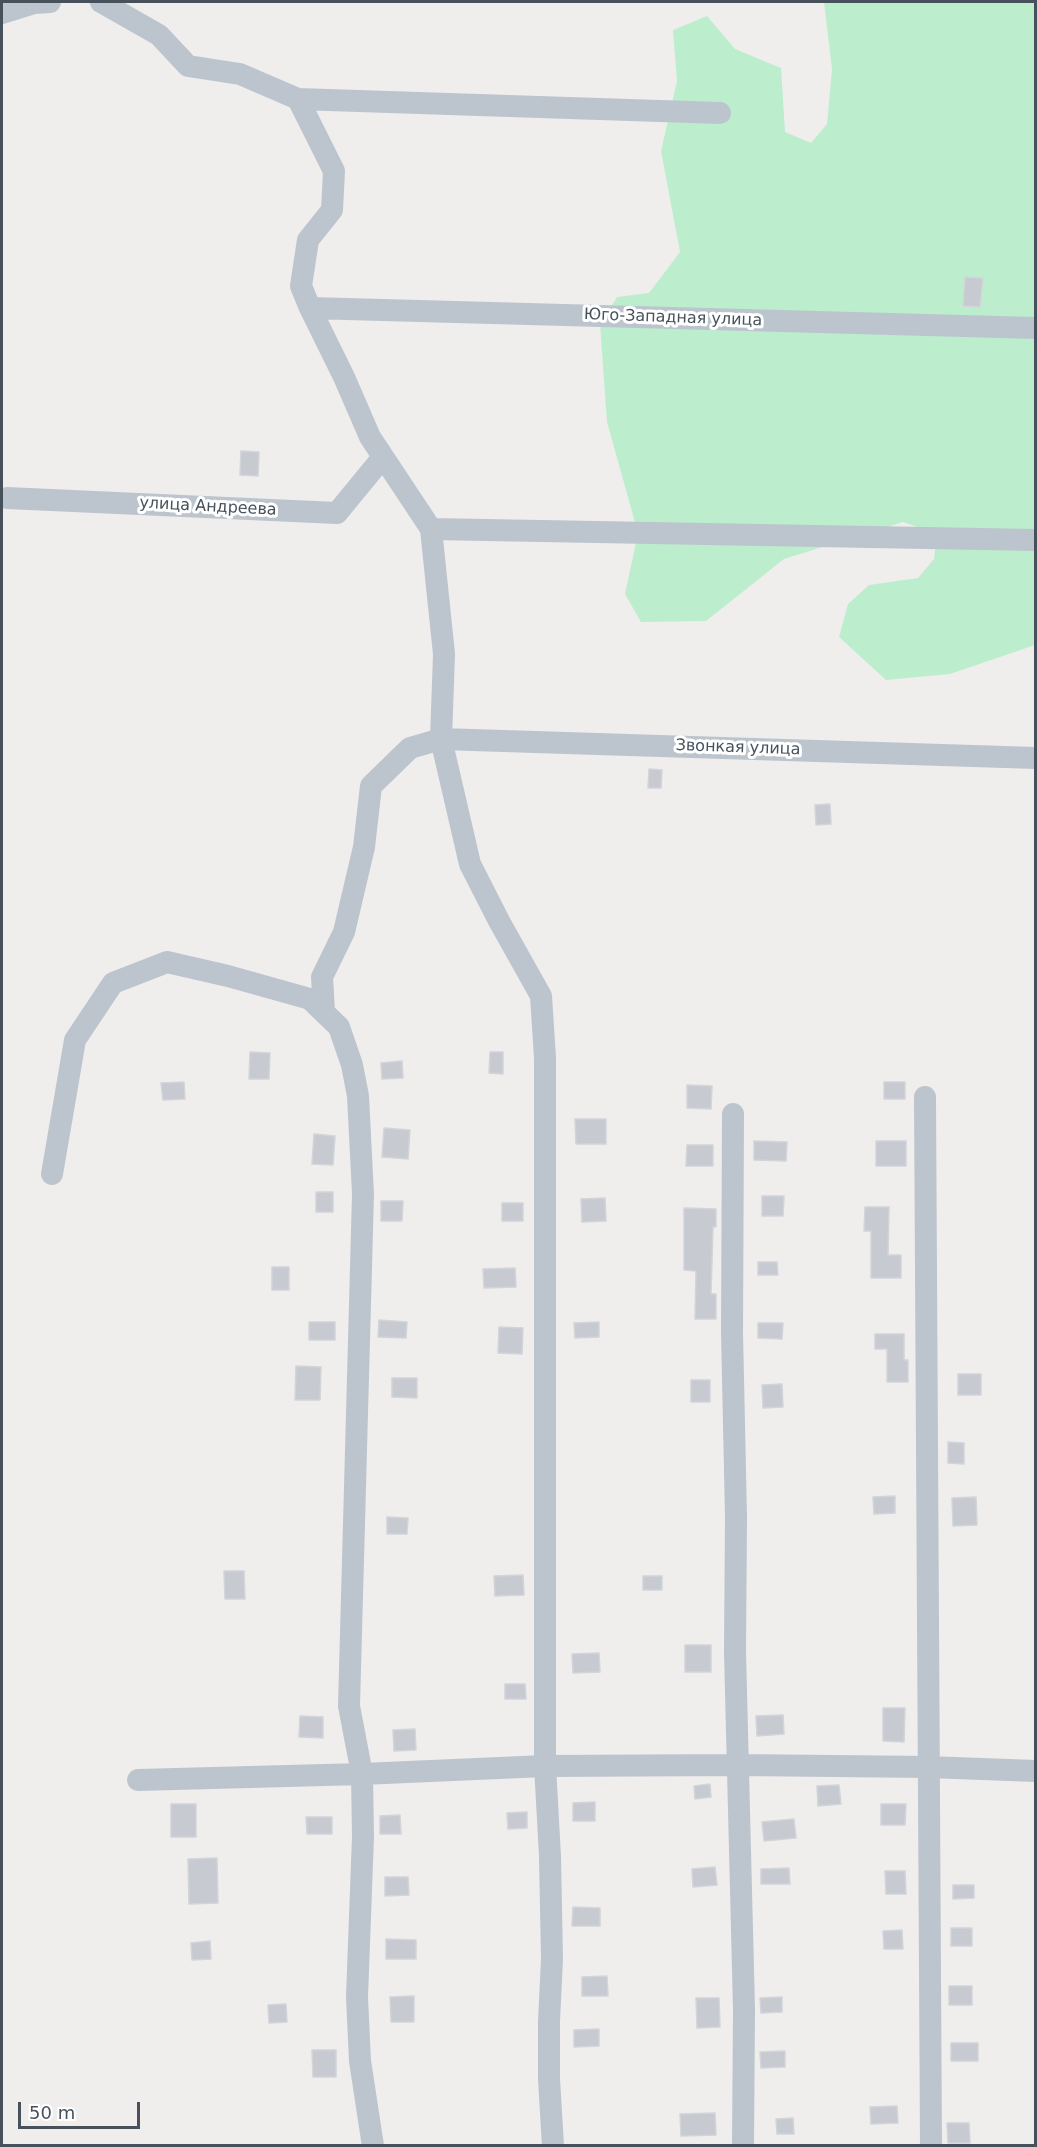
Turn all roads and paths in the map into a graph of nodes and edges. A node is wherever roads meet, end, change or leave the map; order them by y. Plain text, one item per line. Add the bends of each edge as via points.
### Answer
1 (50, 2) edge
2 (101, 2) edge
3 (2, 13) edge
4 (298, 99) junction
5 (720, 113) dead end
6 (310, 308) junction
7 (1035, 328) edge
8 (383, 457) junction
9 (7, 498) dead end
10 (431, 529) junction
11 (1035, 540) edge
12 (441, 739) junction
13 (1035, 758) edge
14 (324, 1012) junction
15 (926, 1097) dead end
16 (733, 1114) dead end
17 (52, 1174) dead end
18 (738, 1765) junction
19 (545, 1766) junction
20 (928, 1767) junction
21 (1035, 1771) edge
22 (362, 1774) junction
23 (138, 1780) dead end
24 (373, 2145) edge
25 (553, 2145) edge
26 (743, 2145) edge
27 (931, 2145) edge

1 - 3 street
2 - 4 street via 159,35 188,66 240,74
4 - 5 street
4 - 6 street via 334,171 332,210 308,240 301,286
6 - 7 street, Юго-Западная улица
6 - 8 street
8 - 9 street, улица Андреева via 337,513
8 - 10 street
10 - 11 street
10 - 12 street via 444,654
12 - 13 street, Звонкая улица
12 - 14 street, Звонкая улица via 410,748 371,786 364,847 344,932 321,977
12 - 19 street via 470,864 541,996 545,1058
14 - 17 street via 310,999 167,962 113,983 75,1040
14 - 22 street via 339,1027 352,1065 359,1107 363,1194 349,1706
15 - 20 street
16 - 18 street
18 - 19 street
18 - 20 street
18 - 26 street
19 - 22 street
19 - 25 street via 551,1866 549,2067
20 - 21 street
20 - 27 street
22 - 23 street
22 - 24 street via 357,1997 360,2061

